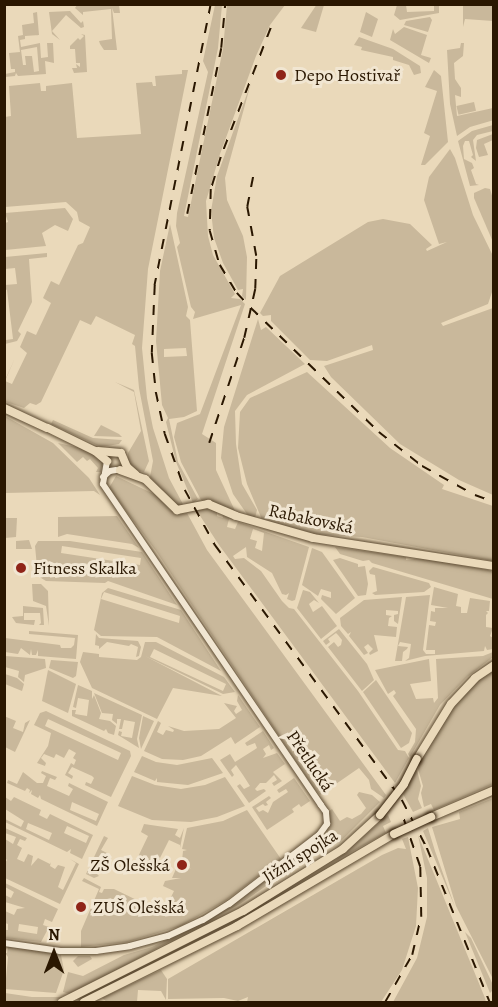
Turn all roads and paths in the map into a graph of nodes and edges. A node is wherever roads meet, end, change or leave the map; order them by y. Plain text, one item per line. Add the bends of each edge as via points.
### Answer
1 (5, 408) edge
2 (108, 459) junction
3 (126, 462) junction
4 (118, 470) junction
5 (139, 476) junction
6 (103, 477) junction
7 (494, 566) edge
8 (494, 665) edge
9 (494, 790) edge
10 (494, 795) edge
11 (462, 804) junction
12 (4, 943) edge
13 (98, 990) junction
14 (62, 1002) edge
15 (84, 1002) edge

1 - 2 main road
2 - 3 main road via 121,453
2 - 4 main road via 110,468
2 - 6 street
3 - 4 main road
3 - 5 main road, Rabakovská
4 - 5 main road, Rabakovská
4 - 6 street
5 - 7 main road, Rabakovská via 177,510 208,504 313,538
6 - 12 street, Přetlucká via 103,485 326,812 327,824 319,835 229,904 168,936 96,951 60,951
8 - 13 highway, Jižní spojka, bridge via 475,678 451,704 380,815 358,837 234,916
9 - 11 highway, Jižní spojka
10 - 11 highway
11 - 13 highway, Jižní spojka, bridge via 394,834 237,926
13 - 14 highway, Jižní spojka
13 - 15 highway, Jižní spojka

